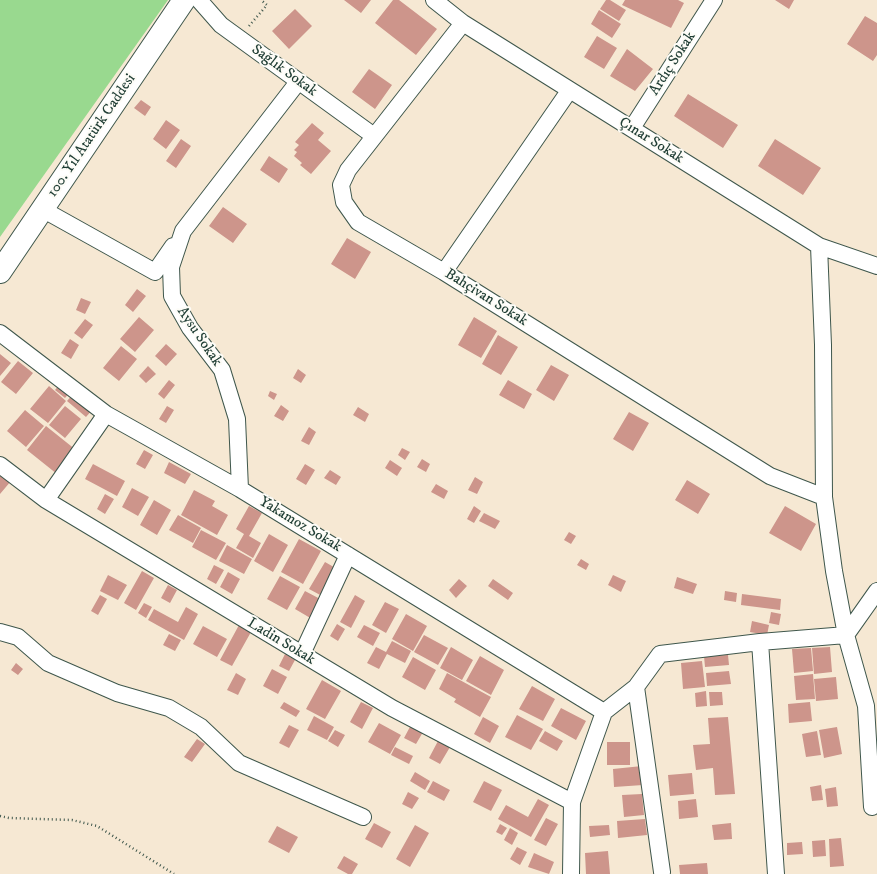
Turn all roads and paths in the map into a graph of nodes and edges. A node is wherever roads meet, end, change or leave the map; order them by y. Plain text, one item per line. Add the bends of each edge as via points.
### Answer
1 (184, 0) edge
2 (200, 0) edge
3 (260, 0) edge
4 (434, 0) edge
5 (713, 0) edge
6 (463, 23) junction
7 (243, 24) dead end
8 (298, 82) junction
9 (569, 91) junction
10 (632, 128) junction
11 (374, 136) junction
12 (42, 209) junction
13 (183, 231) junction
14 (819, 246) junction
15 (877, 266) edge
16 (0, 272) edge
17 (444, 272) junction
18 (0, 333) edge
19 (106, 414) junction
20 (0, 465) edge
21 (240, 489) junction
22 (824, 497) junction
23 (46, 500) junction
24 (348, 555) junction
25 (877, 591) edge
26 (0, 632) edge
27 (846, 635) junction
28 (760, 642) junction
29 (302, 654) junction
30 (636, 687) junction
31 (604, 712) junction
32 (572, 802) junction
33 (872, 807) dead end
34 (0, 816) edge
35 (363, 817) dead end
36 (662, 872) dead end
37 (174, 874) edge
38 (571, 874) edge
39 (776, 874) edge

1 - 12 main road, 100. Yıl Atatürk Caddesi
2 - 8 street, Sağlık Sokak via 221,25
3 - 7 path via 267,5 247,28
4 - 6 street, Çınar Sokak
5 - 10 street, Ardıç Sokak
6 - 9 street, Çınar Sokak
6 - 11 street, Bahçivan Sokak
8 - 11 street, Sağlık Sokak
8 - 13 street, Aysu Sokak
9 - 10 street, Çınar Sokak
9 - 17 street
10 - 14 street, Çınar Sokak
11 - 17 street, Bahçivan Sokak via 348,170 341,185 344,202 358,222
12 - 13 street via 155,272
12 - 16 main road, 100. Yıl Atatürk Caddesi
13 - 21 street, Aysu Sokak via 171,267 172,296 190,328 222,370 237,419
14 - 15 street, Çınar Sokak
14 - 22 street via 823,345
17 - 22 street, Bahçivan Sokak via 770,476
18 - 19 street, Yakamoz Sokak
19 - 21 street, Yakamoz Sokak
19 - 23 street
20 - 23 street, Ladin Sokak
21 - 24 street, Yakamoz Sokak
22 - 27 street
23 - 29 street, Ladin Sokak
24 - 29 street
24 - 31 street, Yakamoz Sokak
25 - 27 street
26 - 35 street via 18,637 48,663 117,693 168,708 201,727 239,763
27 - 28 street
27 - 33 street via 866,706
28 - 30 street via 660,654
28 - 39 street
29 - 32 street, Ladin Sokak via 392,708
30 - 31 street
30 - 36 street
31 - 32 street
32 - 38 street
34 - 37 path via 72,820 96,826

